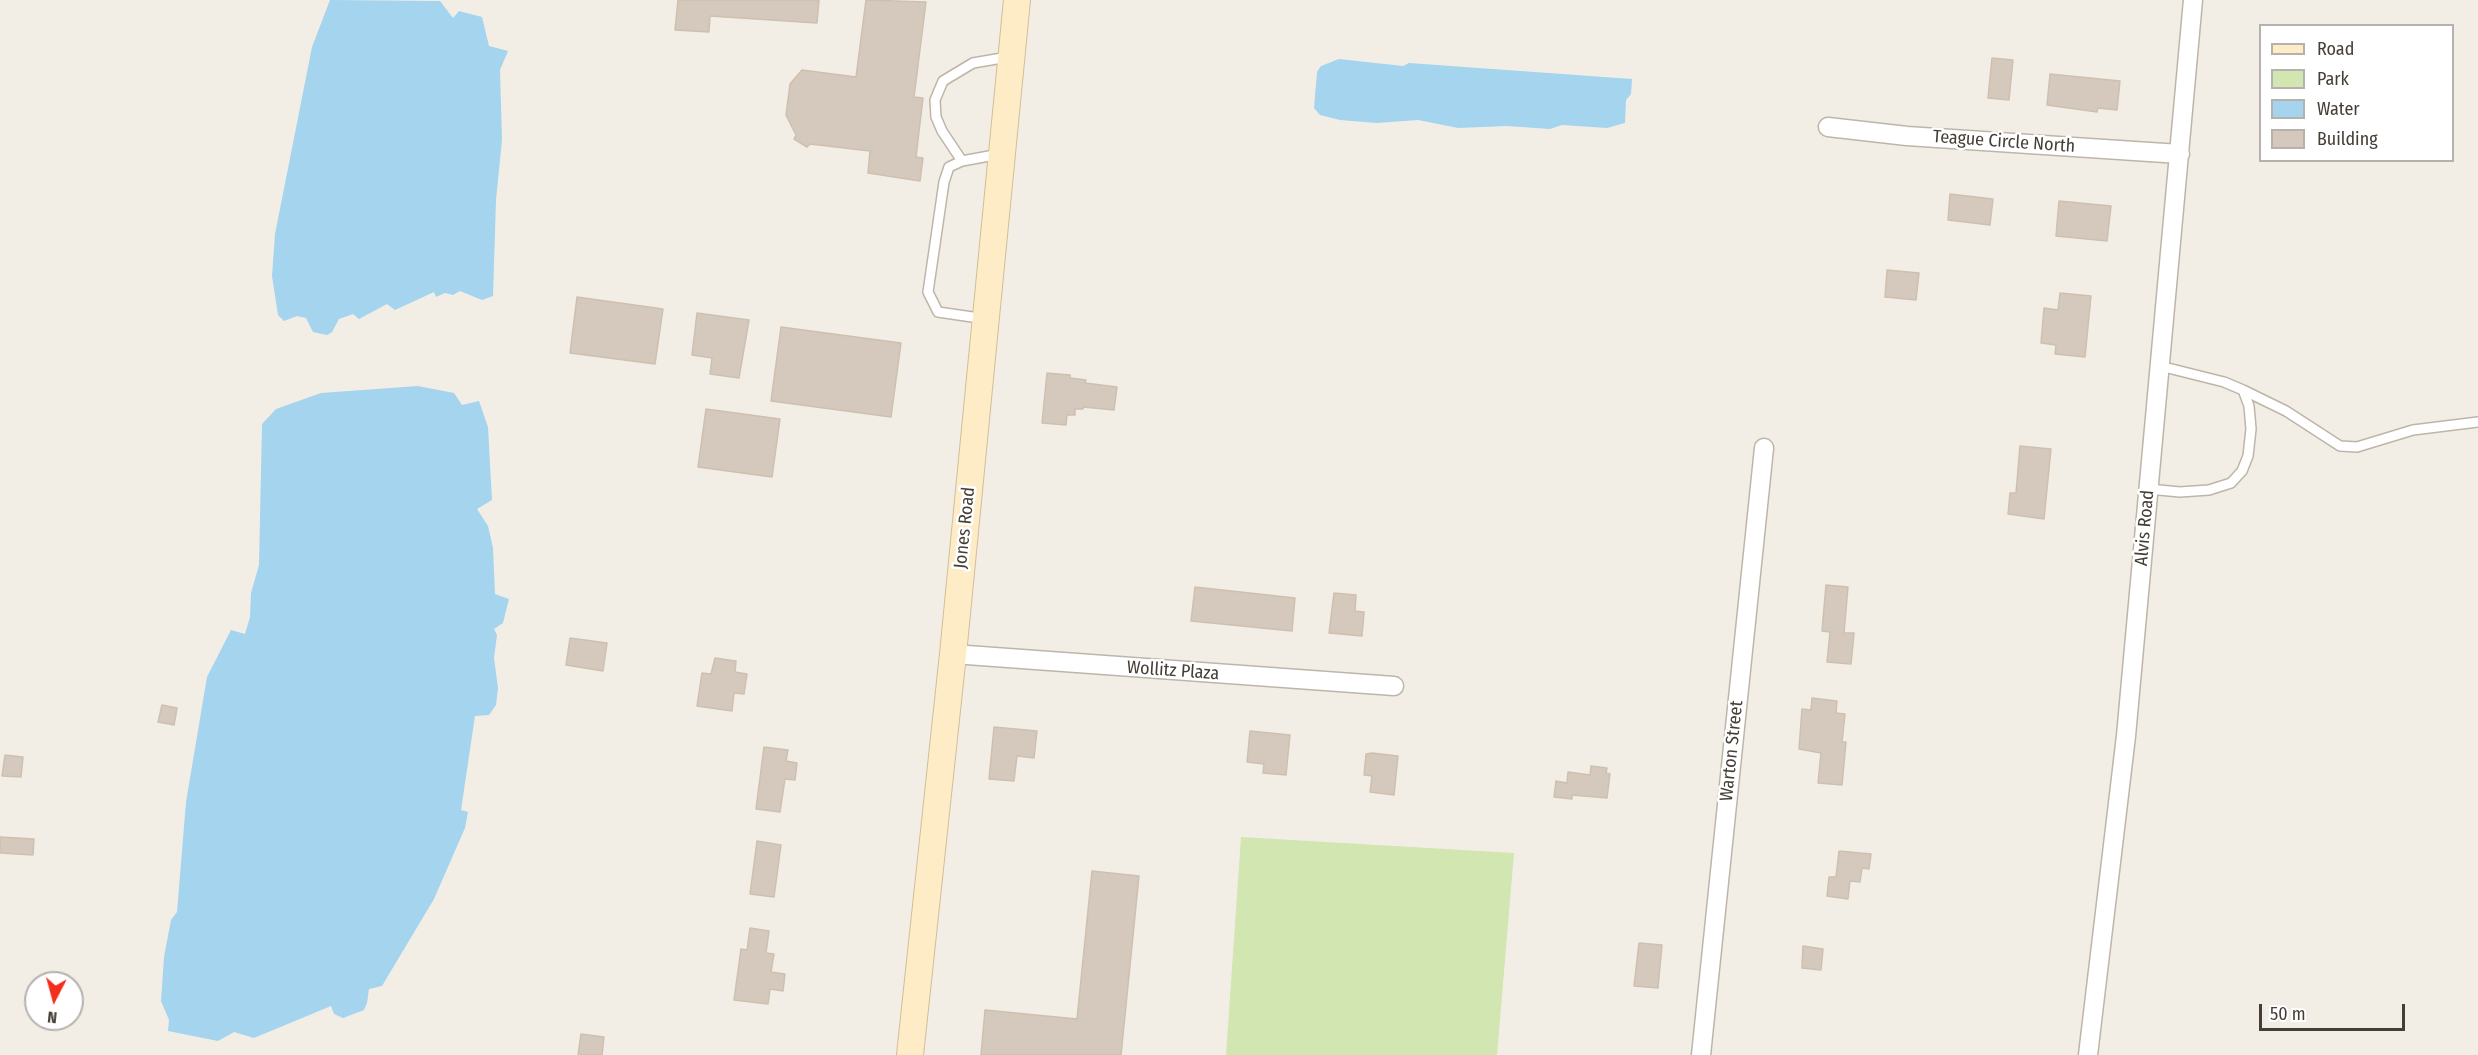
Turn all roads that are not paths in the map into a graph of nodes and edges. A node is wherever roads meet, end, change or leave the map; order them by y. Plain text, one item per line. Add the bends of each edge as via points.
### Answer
1 (1017, 0) edge
2 (2193, 0) edge
3 (1012, 56) junction
4 (1828, 127) dead end
5 (1002, 153) junction
6 (2180, 154) junction
7 (962, 161) junction
8 (986, 320) junction
9 (2160, 366) junction
10 (2243, 390) junction
11 (2478, 422) edge
12 (1764, 448) dead end
13 (2148, 489) junction
14 (953, 654) junction
15 (1394, 686) dead end
16 (910, 1055) edge
17 (1701, 1055) edge
18 (2088, 1055) edge

1 - 3 street, Jones Road
2 - 6 street, Alvis Road
3 - 5 street, Jones Road
3 - 7 lane via 973,63 943,81 934,100 936,117
4 - 6 street, Teague Circle North via 1906,136
5 - 7 lane
5 - 8 street, Jones Road
6 - 9 street, Alvis Road
7 - 8 lane via 949,167 944,182 928,292 938,312
8 - 14 street, Jones Road
9 - 10 lane
9 - 13 street, Alvis Road
10 - 11 lane via 2286,411 2340,446 2357,447 2413,430
10 - 13 lane via 2251,429 2248,456 2231,483 2199,491
12 - 17 street, Warton Street
13 - 18 street, Alvis Road via 2124,748
14 - 15 street, Wollitz Plaza
14 - 16 street, Jones Road

